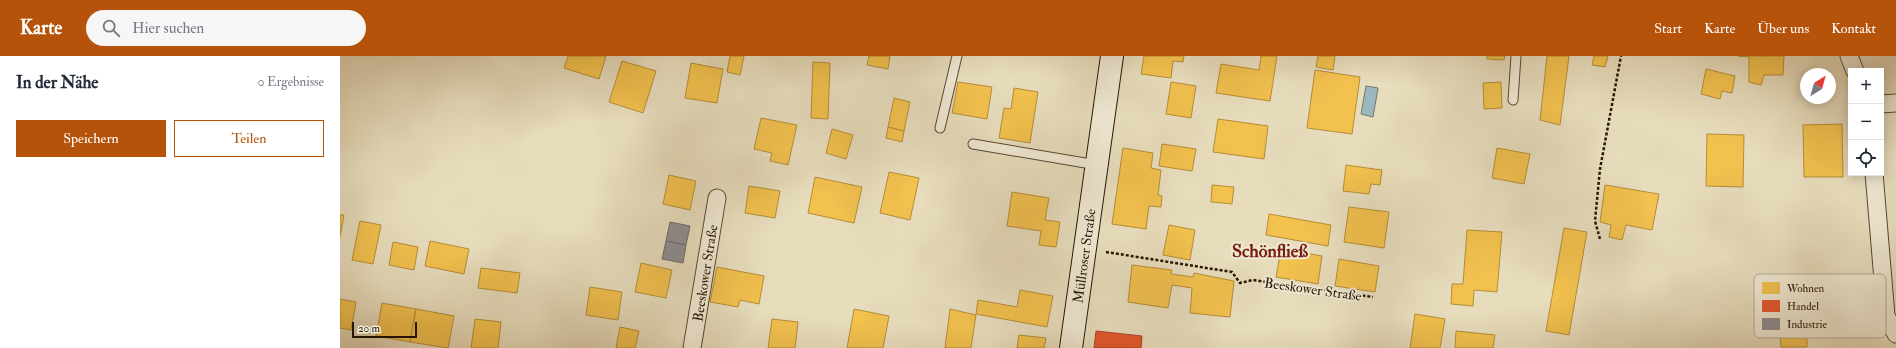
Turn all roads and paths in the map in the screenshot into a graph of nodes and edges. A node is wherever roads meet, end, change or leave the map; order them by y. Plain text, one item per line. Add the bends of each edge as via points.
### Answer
1 (957, 56) edge
2 (1112, 56) edge
3 (1516, 56) edge
4 (1621, 56) edge
5 (1849, 56) edge
6 (1854, 68) edge
7 (1513, 100) dead end
8 (1896, 103) edge
9 (1884, 104) edge
10 (940, 128) dead end
11 (973, 144) dead end
12 (1098, 165) junction
13 (1874, 176) edge
14 (717, 198) dead end
15 (1600, 239) dead end
16 (1108, 252) dead end
17 (1882, 274) edge
18 (1253, 280) joint
19 (1373, 297) dead end
20 (1886, 316) edge
21 (1896, 334) edge
22 (692, 348) edge
23 (1071, 348) edge

1 - 10 lane
2 - 12 main road, Müllroser Straße
3 - 7 lane
4 - 15 path via 1600,169 1595,221
5 - 6 street
8 - 9 street
11 - 12 lane
12 - 23 main road, Müllroser Straße
13 - 17 street
14 - 22 street, Beeskower Straße
16 - 18 path, Müllroser Straße via 1232,272 1240,283
18 - 19 path, Beeskower Straße
20 - 21 street

